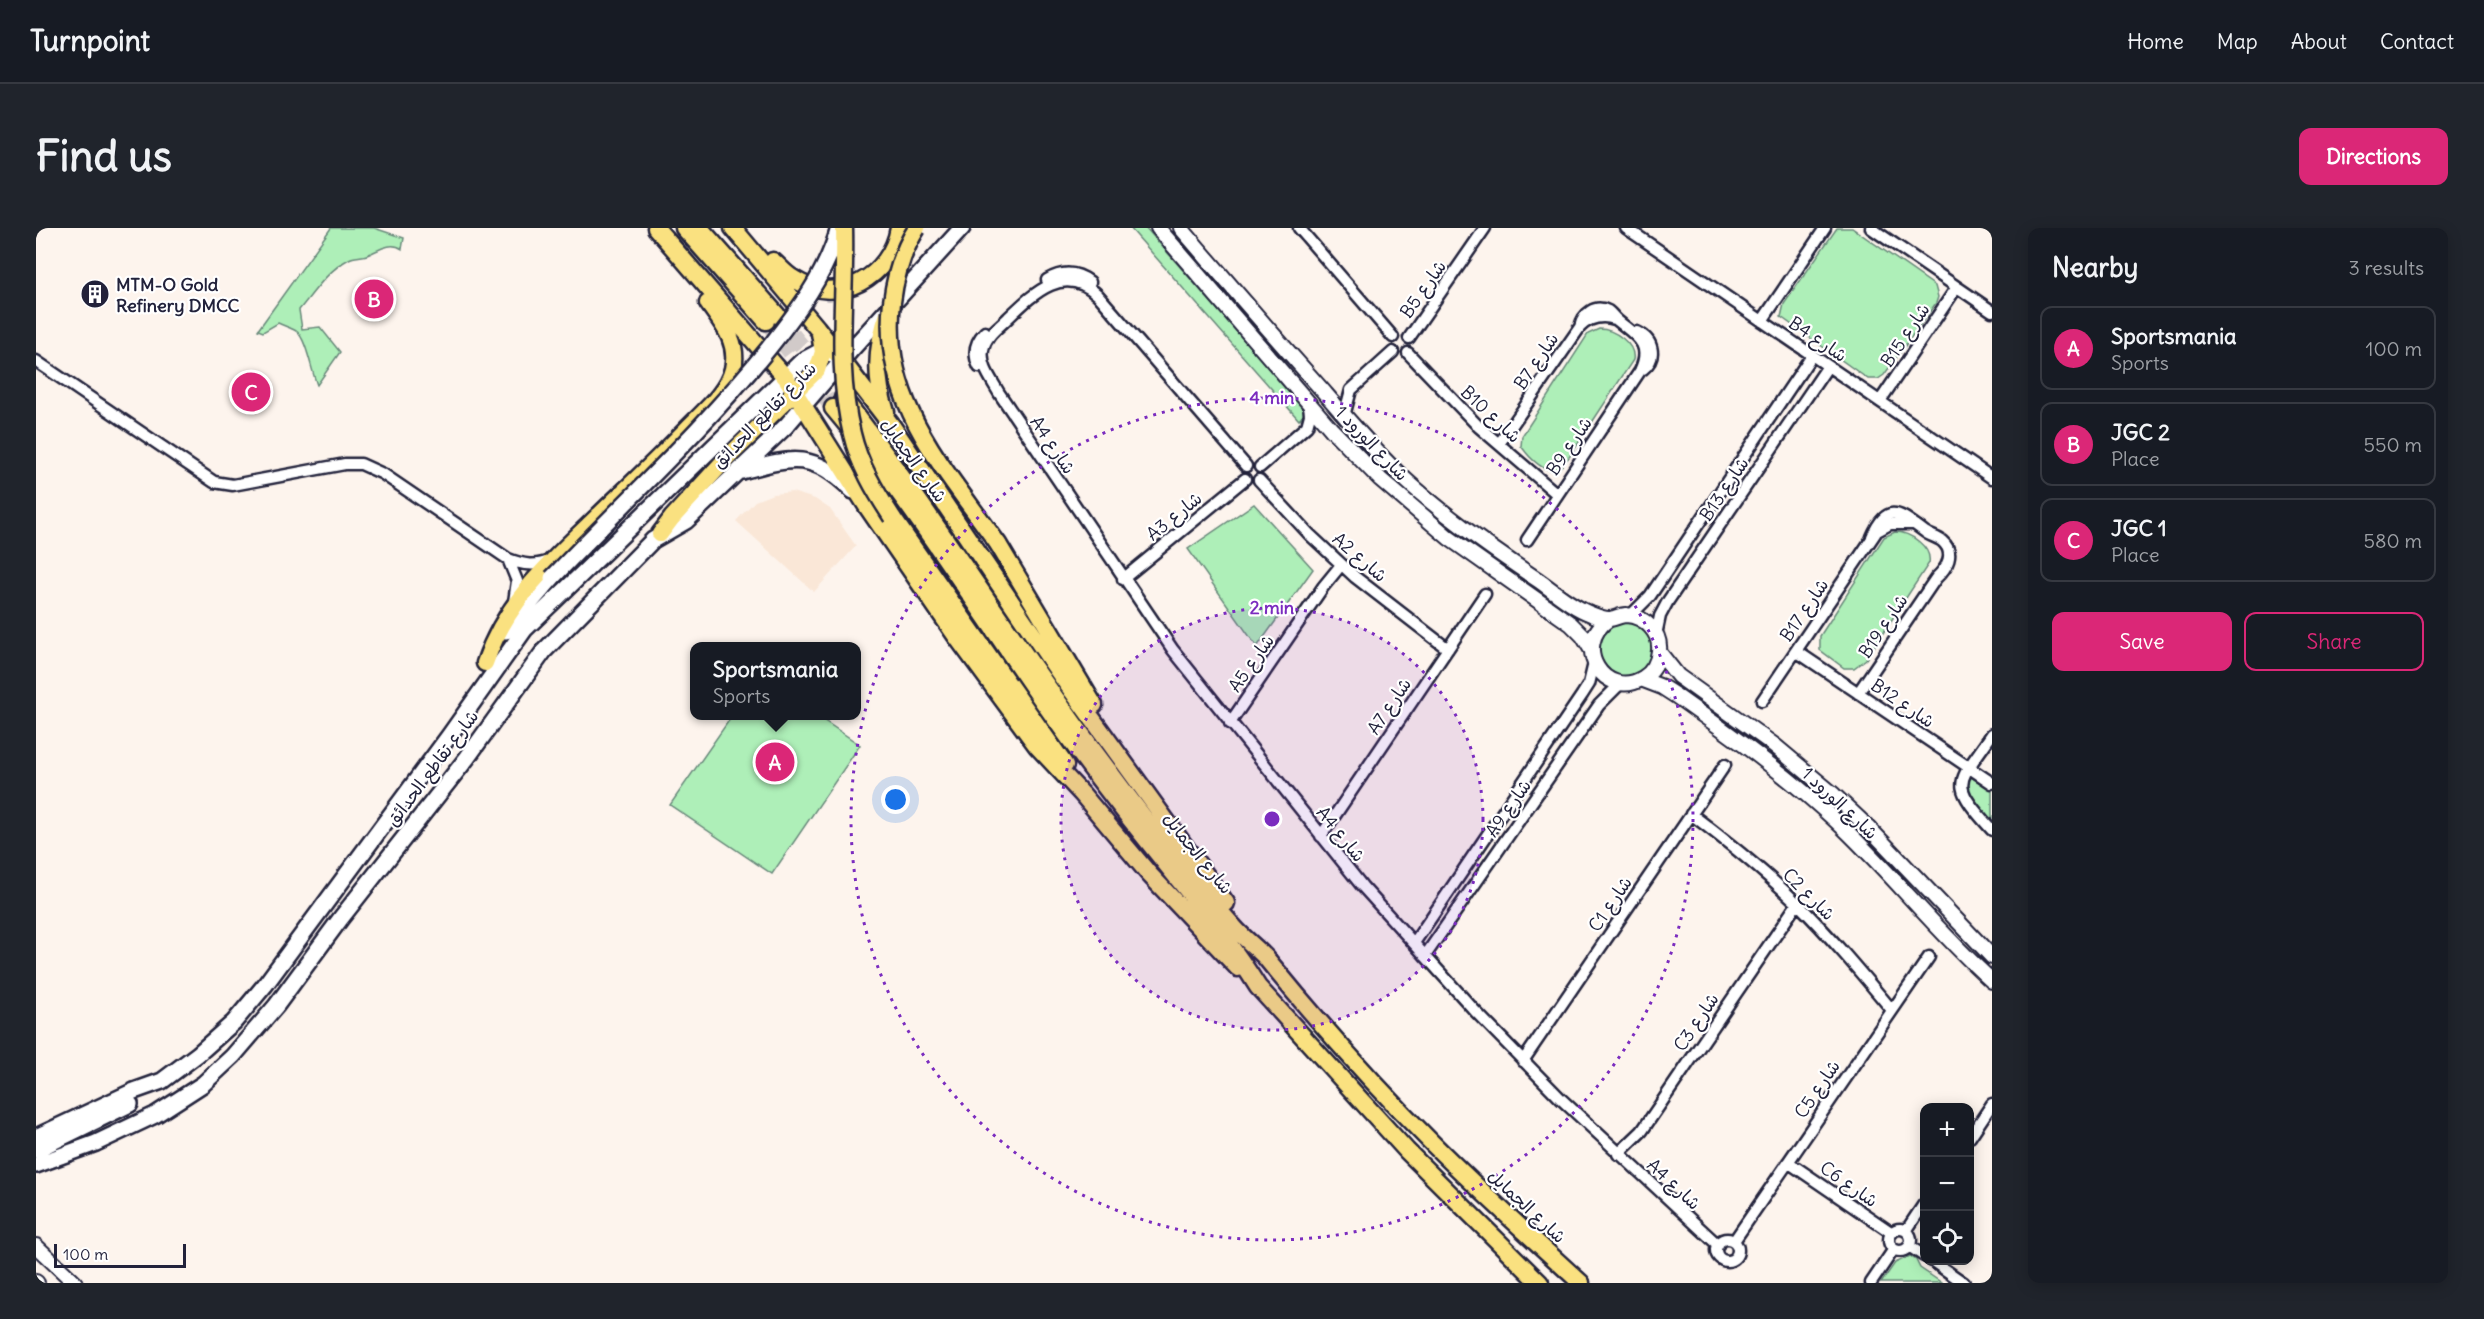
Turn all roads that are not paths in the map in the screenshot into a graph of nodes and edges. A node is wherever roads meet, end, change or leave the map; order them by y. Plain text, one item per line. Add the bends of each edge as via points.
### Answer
1 (656, 228) edge
2 (684, 228) edge
3 (700, 228) edge
4 (839, 228) edge
5 (844, 228) edge
6 (899, 228) edge
7 (917, 228) edge
8 (962, 228) edge
9 (1158, 228) edge
10 (1181, 228) edge
11 (1316, 228) edge
12 (1485, 228) edge
13 (1626, 228) edge
14 (1825, 228) edge
15 (1871, 228) edge
16 (1302, 231) edge
17 (737, 233) edge
18 (694, 270) junction
19 (1957, 287) junction
20 (889, 311) junction
21 (1992, 311) edge
22 (1762, 321) junction
23 (1632, 331) joint
24 (820, 332) junction
25 (1393, 337) junction
26 (1409, 338) junction
27 (823, 351) junction
28 (1393, 352) junction
29 (1408, 352) junction
30 (1812, 355) junction
31 (36, 361) edge
32 (842, 361) junction
33 (1828, 366) junction
34 (1351, 390) junction
35 (795, 391) junction
36 (1325, 393) junction
37 (1880, 401) junction
38 (1309, 403) junction
39 (1344, 416) junction
40 (892, 426) junction
41 (1307, 426) junction
42 (1332, 430) junction
43 (1499, 444) junction
44 (1246, 465) junction
45 (1260, 467) junction
46 (739, 472) junction
47 (1992, 478) edge
48 (1245, 479) junction
49 (1259, 480) junction
50 (1557, 494) junction
51 (866, 505) junction
52 (1913, 524) joint
53 (660, 534) junction
54 (1527, 540) dead end
55 (554, 558) junction
56 (508, 559) junction
57 (1341, 565) junction
58 (1123, 579) junction
59 (1485, 594) dead end
60 (513, 605) junction
61 (1630, 616) junction
62 (1609, 619) junction
63 (1656, 635) junction
64 (1448, 649) junction
65 (1796, 651) junction
66 (1659, 652) junction
67 (1593, 656) junction
68 (485, 663) junction
69 (1641, 679) junction
70 (1621, 683) junction
71 (1858, 693) junction
72 (1762, 700) dead end
73 (1230, 723) junction
74 (1105, 734) junction
75 (1992, 734) edge
76 (449, 736) junction
77 (1725, 765) dead end
78 (1968, 767) junction
79 (1992, 783) edge
80 (1082, 794) junction
81 (1691, 814) junction
82 (1992, 830) edge
83 (1321, 836) junction
84 (1797, 904) junction
85 (1413, 943) junction
86 (1264, 955) junction
87 (1425, 956) junction
88 (1929, 957) dead end
89 (1992, 957) edge
90 (1992, 981) edge
91 (1258, 987) junction
92 (1892, 1010) junction
93 (1523, 1061) junction
94 (162, 1081) junction
95 (1992, 1104) edge
96 (1974, 1131) edge
97 (36, 1137) edge
98 (36, 1150) edge
99 (1618, 1154) junction
100 (52, 1158) junction
101 (1788, 1162) junction
102 (36, 1165) edge
103 (36, 1178) edge
104 (1920, 1210) edge
105 (1906, 1231) junction
106 (1892, 1233) junction
107 (1734, 1241) junction
108 (1718, 1245) junction
109 (36, 1246) edge
110 (1909, 1246) junction
111 (1893, 1250) junction
112 (1920, 1253) edge
113 (1938, 1265) edge
114 (75, 1283) edge
115 (1540, 1283) edge
116 (1581, 1283) edge
117 (1871, 1283) edge
118 (1964, 1283) edge

1 - 18 main road
2 - 3 main road via 771,318
4 - 68 main road, bridge via 832,252 812,291 747,375 687,442 552,578 516,618
5 - 80 main road, bridge via 844,389 859,456 892,517
6 - 17 main road via 886,262 870,277 850,287 831,290 812,288 794,280 762,249
7 - 74 main road, bridge via 899,266 893,291 890,343 894,369 912,418 998,544 1087,692
8 - 20 main road
9 - 38 street, شارع الورود 1
10 - 36 street, شارع الورود 1
11 - 16 street
12 - 26 street, B5 شارع
13 - 22 street, B4 شارع
14 - 22 street
15 - 19 street
16 - 25 street
17 - 24 main road
18 - 35 main road
18 - 55 main road via 707,301 730,335 734,352 730,378 720,394 662,455
19 - 21 street
19 - 37 street, B15 شارع
20 - 32 main road
20 - 40 main road via 877,362 882,402
22 - 30 street, B4 شارع
23 - 43 street, B7 شارع via 1607,311 1595,309 1584,315 1580,327
23 - 50 street, B9 شارع via 1644,352 1640,371
24 - 27 main road
24 - 32 main road
25 - 26 street via 1401,334
25 - 28 street
26 - 29 street
27 - 32 main road, شارع تقاطع الحدائق
27 - 35 main road via 817,370
28 - 29 street
28 - 34 street
29 - 43 street, B10 شارع via 1460,409
30 - 33 street, B4 شارع
30 - 61 street, B13 شارع via 1650,596
31 - 56 street via 213,482 233,485 361,464 391,479
32 - 35 main road, شارع تقاطع الحدائق
32 - 40 main road
33 - 37 street, B4 شارع
33 - 63 street, B13 شارع via 1668,601
34 - 36 street
34 - 39 street
35 - 46 main road, شارع تقاطع الحدائق
35 - 51 main road
35 - 53 main road via 725,460
35 - 76 main road, شارع تقاطع الحدائق via 537,617
36 - 39 street, شارع الورود 1
37 - 47 street, B4 شارع
38 - 41 street
38 - 42 street, شارع الورود 1
39 - 62 street, شارع الورود 1 via 1397,472 1460,525 1575,606
40 - 74 main road
41 - 42 street
41 - 45 street
42 - 67 street, شارع الورود 1 via 1431,524 1571,624 1583,636
43 - 50 street, B10 شارع
44 - 45 street via 1254,463
44 - 48 street
44 - 58 street, A4 شارع via 1084,277 1069,273 1054,276 1038,293 994,324 976,344 976,362
45 - 49 street
46 - 51 main road via 781,460 813,463 834,474
46 - 53 main road, شارع تقاطع الحدائق via 686,521
48 - 49 street via 1252,483
48 - 58 street, A3 شارع
49 - 57 street, A2 شارع
50 - 54 street, B9 شارع
51 - 80 main road via 984,677 1044,754
52 - 65 street, B17 شارع via 1901,514 1888,515 1878,523
52 - 71 street, B19 شارع via 1939,547 1942,557 1936,578
53 - 100 main road, شارع تقاطع الحدائق via 533,664 466,758 276,1006 233,1056 203,1084 155,1115 96,1143
55 - 56 street via 536,565
55 - 60 main road
56 - 60 street via 517,581
57 - 64 street, A2 شارع
57 - 73 street, A5 شارع
58 - 73 street, A4 شارع
59 - 64 street, A7 شارع
60 - 68 main road
61 - 62 street, شارع الورود 1
61 - 63 street via 1646,622
62 - 67 street via 1596,632
63 - 66 street, شارع الورود 1
64 - 83 street, A7 شارع
65 - 71 street, B12 شارع
65 - 72 street, B17 شارع
66 - 69 street via 1652,670
66 - 89 street, شارع الورود 1 via 1678,676 1774,745 1834,795
67 - 70 street, شارع الورود 1 via 1602,674
67 - 85 street, A9 شارع via 1589,684
68 - 76 main road
69 - 70 street
69 - 90 street, شارع الورود 1 via 1676,696 1808,795
70 - 87 street, A9 شارع via 1599,705
71 - 78 street, B12 شارع
73 - 83 street, A4 شارع
74 - 86 main road
75 - 78 street
76 - 94 main road, شارع تقاطع الحدائق via 256,998 211,1044
77 - 81 street, C1 شارع
78 - 79 street, B12 شارع
78 - 82 street via 1962,780 1964,795
80 - 91 main road via 1184,913
81 - 84 street, C2 شارع
81 - 93 street, C1 شارع
83 - 85 street, A4 شارع
84 - 92 street, C2 شارع
84 - 99 street, C3 شارع via 1642,1131
85 - 87 street, A4 شارع
86 - 91 main road, شارع الجمايل via 1204,893 1105,766 922,503 838,403 1071,741 1220,931
86 - 116 main road, شارع الجمايل via 1336,1042 1424,1135
87 - 93 street, A4 شارع
88 - 92 street, C5 شارع
91 - 115 main road, شارع الجمايل via 1407,1151
92 - 101 street, C5 شارع
93 - 99 street, A4 شارع
94 - 97 main road, شارع تقاطع الحدائق
94 - 98 main road via 137,1100
95 - 96 street
99 - 108 street, A4 شارع
100 - 102 main road, شارع تقاطع الحدائق
100 - 103 main road
101 - 106 street, C6 شارع
101 - 107 street, C5 شارع
104 - 105 street
105 - 106 street
105 - 110 street via 1911,1239
106 - 111 street via 1889,1243
107 - 108 street via 1725,1239
107 - 108 street via 1738,1253 1730,1261 1718,1256
109 - 114 street
110 - 111 street via 1903,1251
110 - 112 street
111 - 117 street
113 - 118 street

